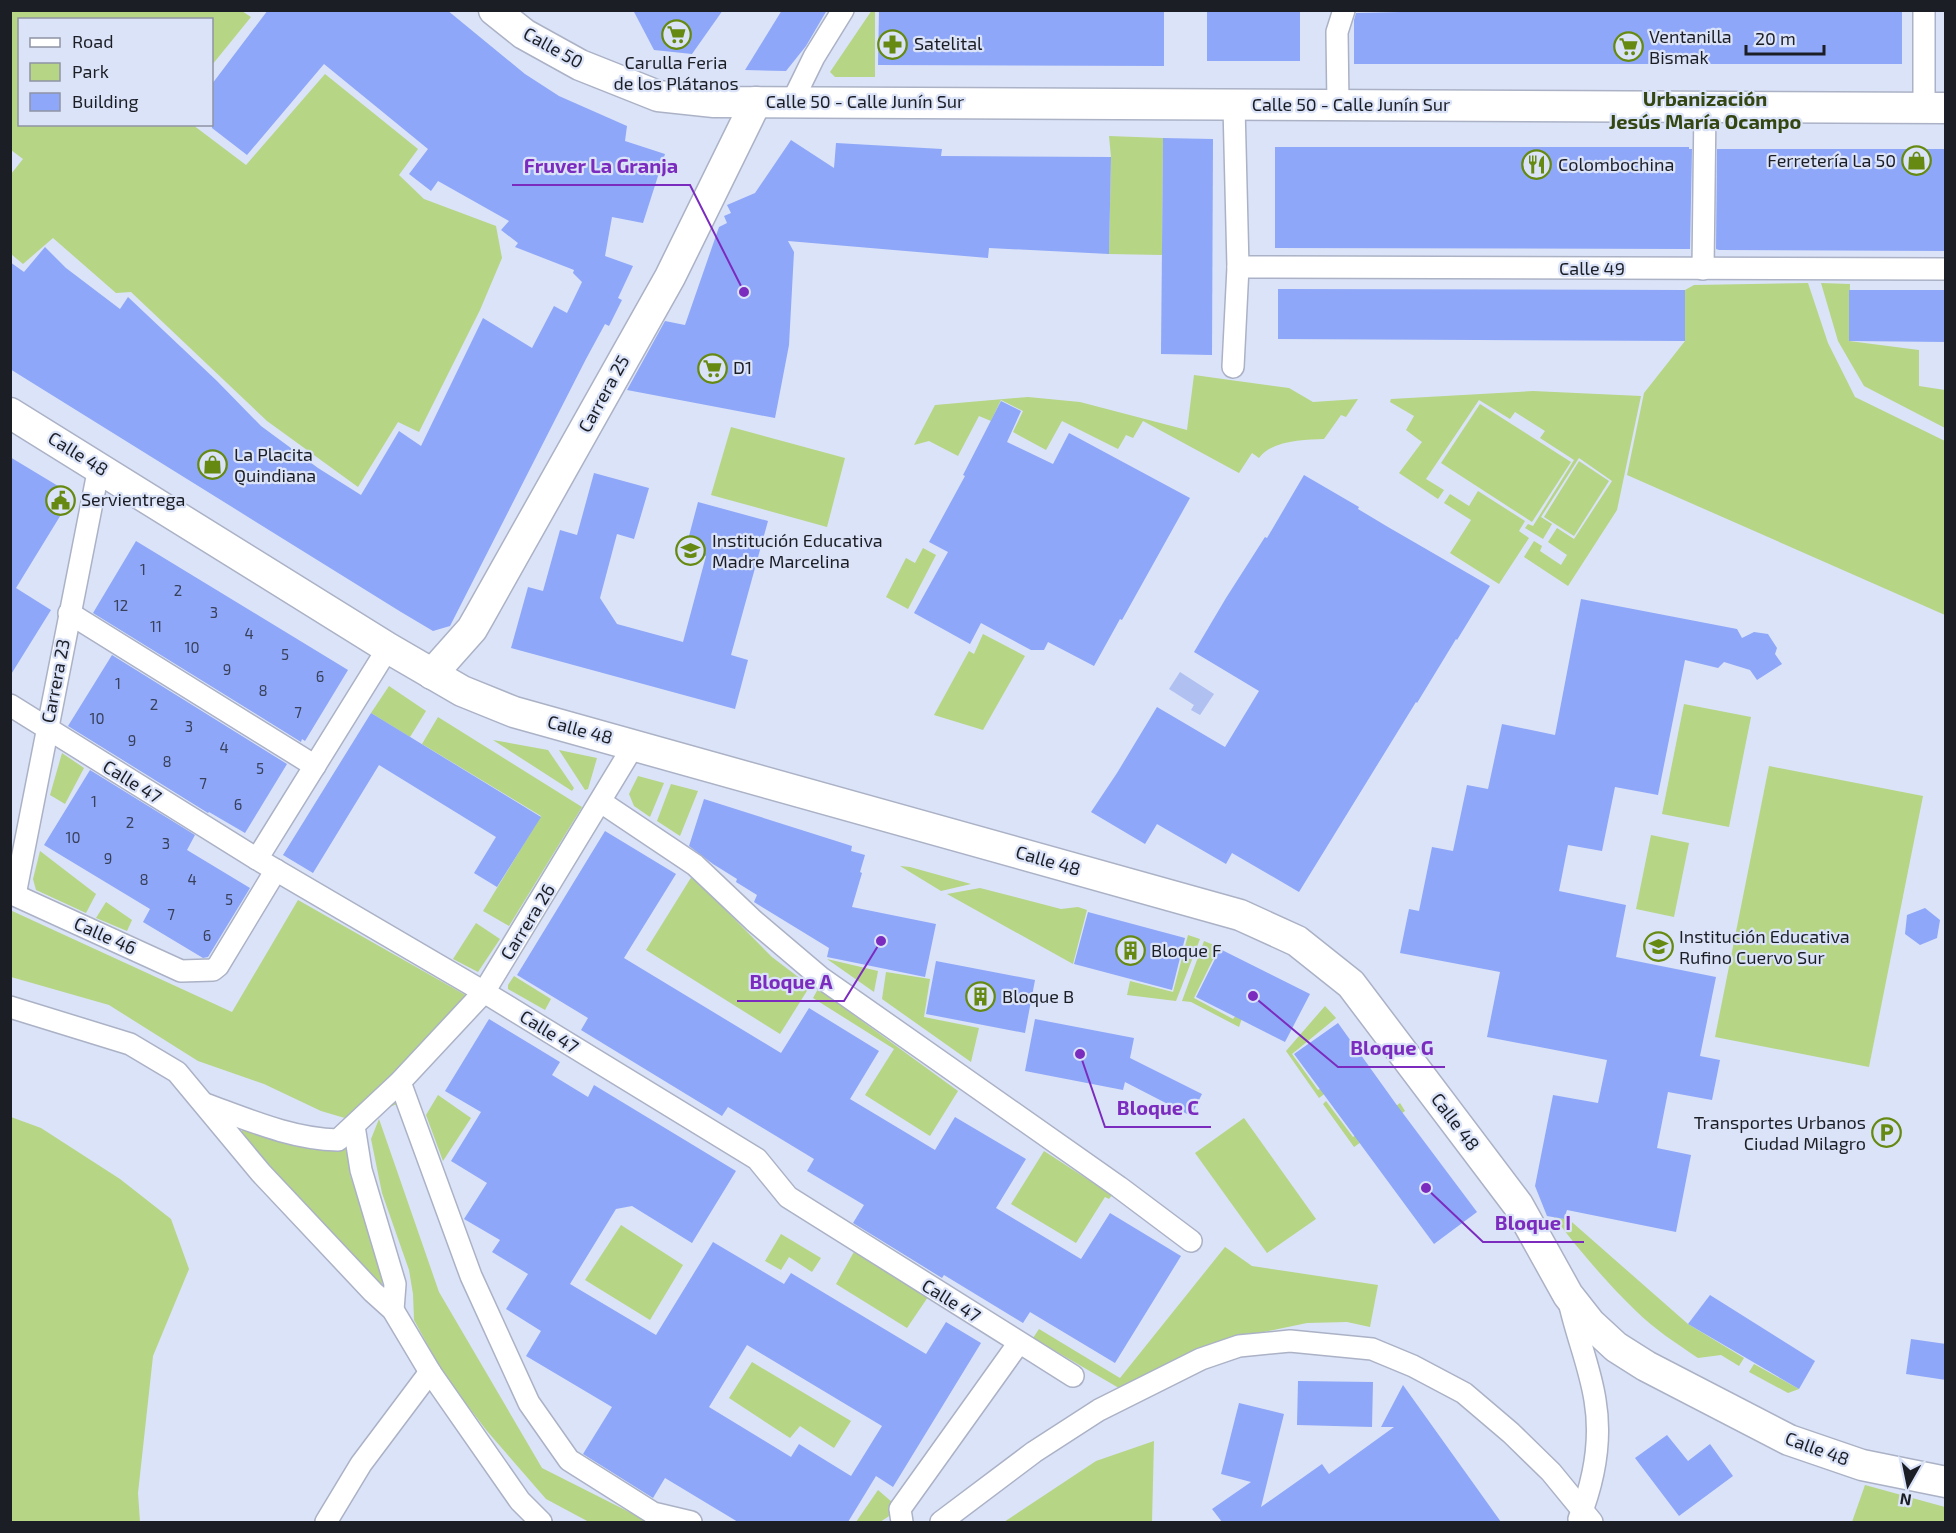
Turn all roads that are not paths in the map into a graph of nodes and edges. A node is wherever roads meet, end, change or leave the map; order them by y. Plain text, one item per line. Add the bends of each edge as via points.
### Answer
1 (494, 10) edge
2 (843, 10) edge
3 (1344, 10) edge
4 (1924, 10) edge
5 (756, 102) junction
6 (792, 102) junction
7 (1338, 105) junction
8 (1234, 106) junction
9 (1705, 106) junction
10 (1935, 108) edge
11 (1238, 267) junction
12 (1703, 269) junction
13 (1946, 269) edge
14 (1233, 368) dead end
15 (10, 413) edge
16 (99, 467) junction
17 (69, 613) junction
18 (388, 648) junction
19 (432, 674) junction
20 (10, 705) edge
21 (46, 729) junction
22 (634, 745) junction
23 (315, 766) junction
24 (602, 802) junction
25 (257, 859) junction
26 (276, 870) junction
27 (13, 894) edge
28 (484, 993) junction
29 (10, 1007) edge
30 (400, 1082) junction
31 (205, 1104) junction
32 (354, 1126) junction
33 (1191, 1241) dead end
34 (1568, 1295) junction
35 (393, 1310) junction
36 (1018, 1344) junction
37 (430, 1372) junction
38 (1073, 1376) dead end
39 (1946, 1482) edge
40 (901, 1516) edge
41 (1584, 1518) edge
42 (326, 1522) edge
43 (541, 1522) edge
44 (690, 1522) edge
45 (941, 1522) edge

1 - 5 street, Calle 50 via 524,34 580,65 658,96
2 - 6 street
3 - 7 street via 1337,32
4 - 10 street
5 - 6 street, Calle 50 - Calle Junín Sur
5 - 19 street, Carrera 25 via 670,277 480,615
6 - 8 street, Calle 50 - Calle Junín Sur
7 - 8 street, Calle 50 - Calle Junín Sur
7 - 9 street, Calle 50 - Calle Junín Sur
8 - 11 street
9 - 10 street, Calle 50 - Calle Junín Sur
9 - 12 street
11 - 12 street, Calle 49
11 - 14 street
12 - 13 street, Calle 49
15 - 16 street, Calle 48
16 - 17 street, Carrera 23
16 - 18 street, Calle 48
17 - 21 street, Carrera 23
17 - 23 street
18 - 19 street, Calle 48
18 - 23 street
19 - 22 street, Calle 48 via 514,712
20 - 21 street, Calle 47
21 - 25 street, Calle 47
21 - 27 street, Carrera 23
22 - 24 street, Carrera 26
22 - 34 street, Calle 48 via 1240,915 1297,942 1351,984 1518,1205
23 - 25 street
24 - 28 street, Carrera 26
24 - 33 street via 695,865 820,977
25 - 26 street, Calle 47
26 - 27 street, Calle 46 via 213,970 181,971
26 - 28 street, Calle 47
28 - 30 street, Carrera 26
28 - 36 street, Calle 47 via 757,1160 788,1197
29 - 31 street via 130,1044 177,1072
30 - 32 street, Carrera 26
30 - 44 street via 471,1276 529,1403 569,1461 654,1513
31 - 32 street, Carrera 26 via 313,1140 338,1140
31 - 35 street via 261,1173
32 - 35 street via 362,1170 395,1284
34 - 39 street, Calle 48 via 1616,1347 1789,1440 1862,1465
34 - 41 street via 1595,1400 1598,1434
35 - 37 street
36 - 38 street, Calle 47
36 - 40 street
37 - 42 street via 361,1464
37 - 43 street via 520,1501
41 - 45 street via 1551,1472 1464,1393 1372,1349 1290,1341 1239,1346 1200,1359 1099,1410 1034,1452

